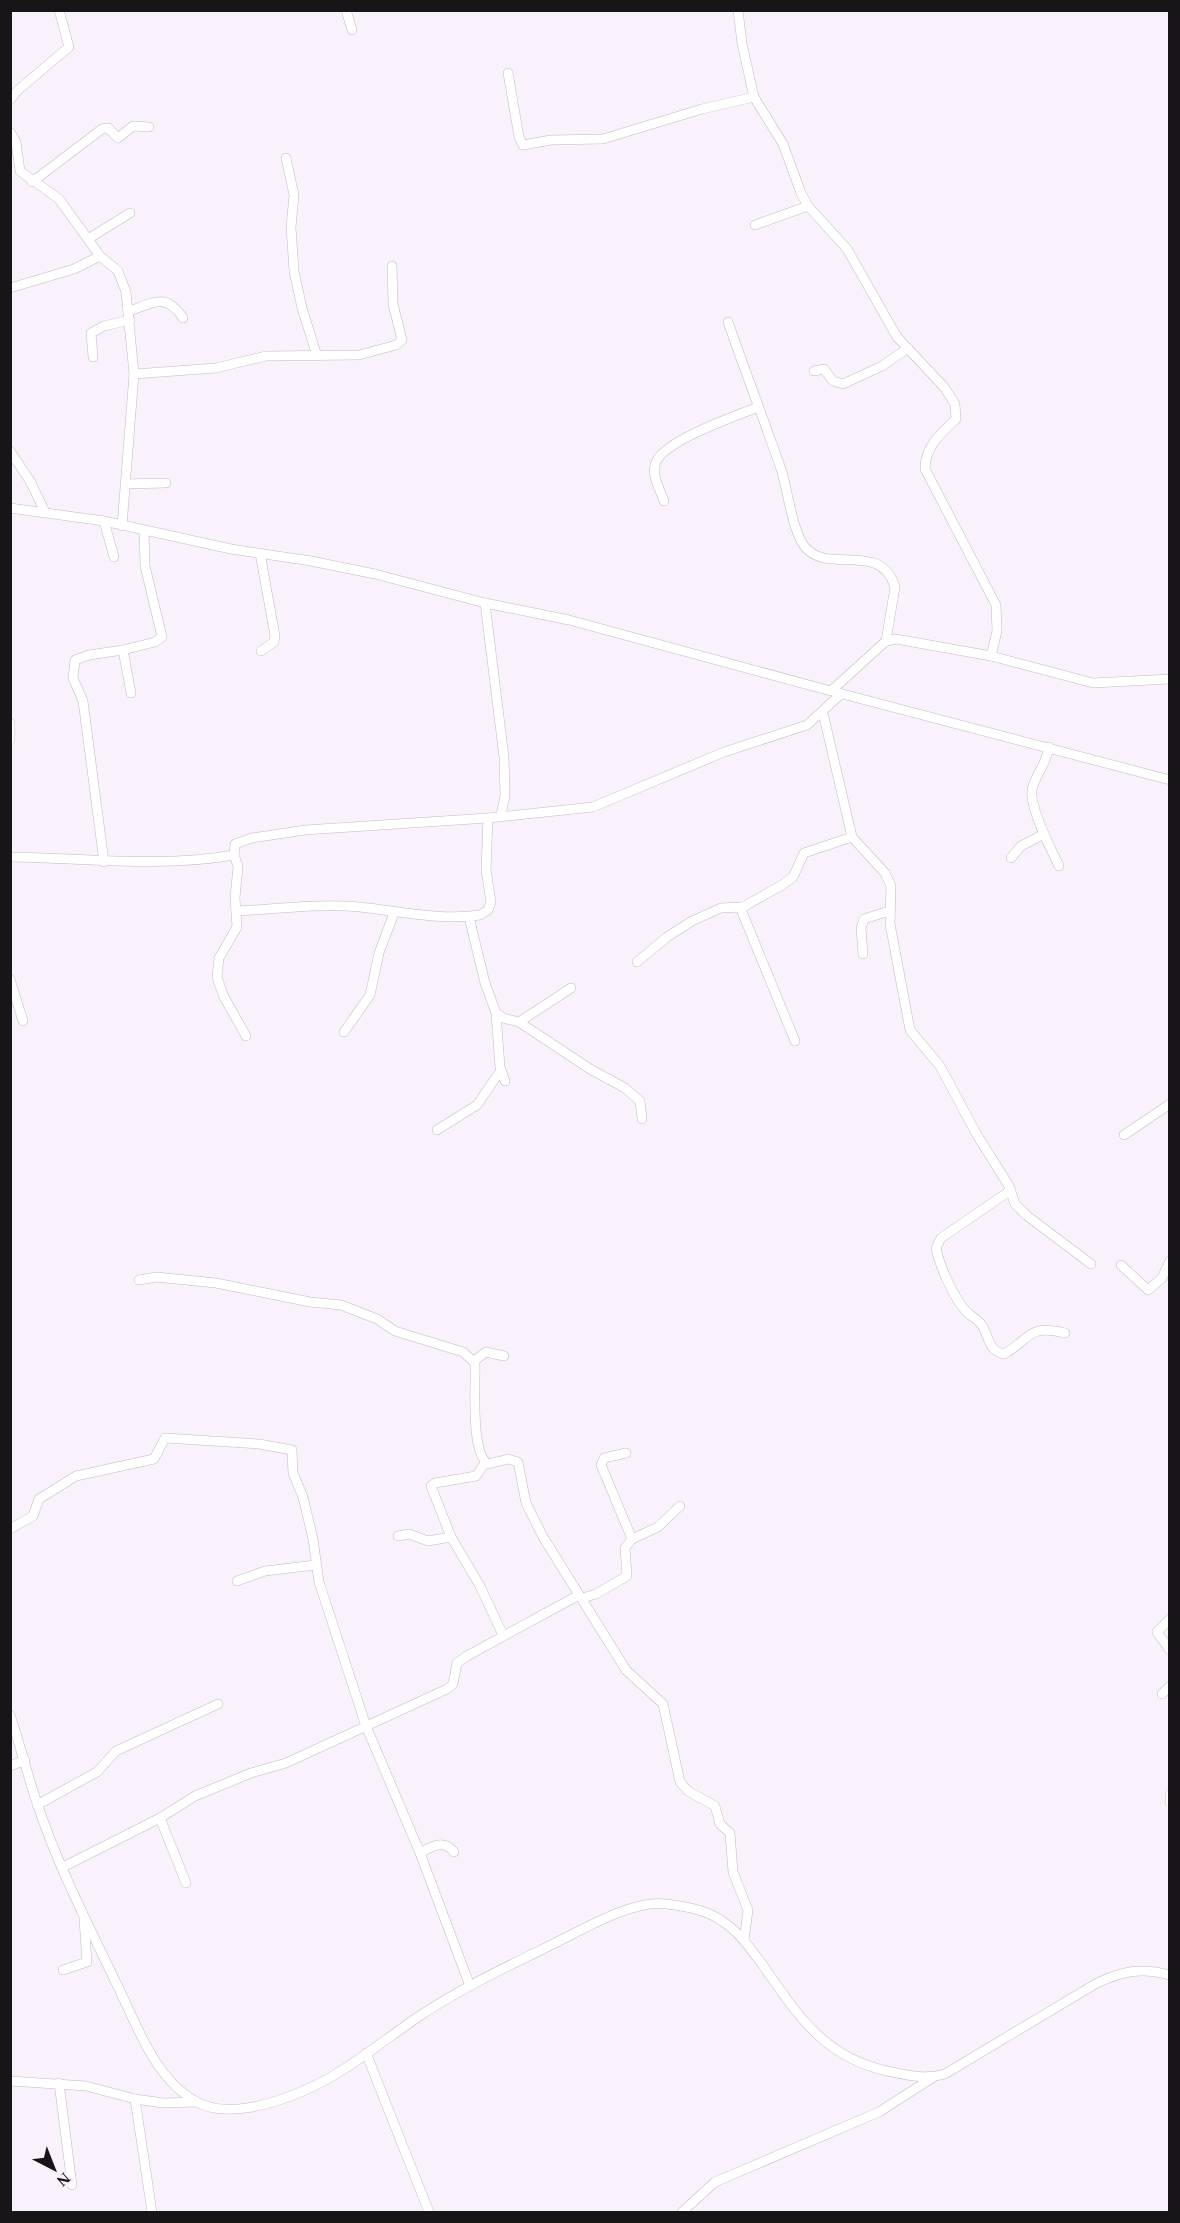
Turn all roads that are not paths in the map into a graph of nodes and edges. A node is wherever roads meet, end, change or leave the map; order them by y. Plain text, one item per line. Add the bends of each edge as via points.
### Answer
1 (59, 10) edge
2 (346, 10) edge
3 (738, 10) edge
4 (352, 30) dead end
5 (508, 73) dead end
6 (754, 97) junction
7 (10, 100) edge
8 (149, 127) dead end
9 (10, 132) edge
10 (286, 158) dead end
11 (32, 182) junction
12 (808, 206) junction
13 (130, 213) dead end
14 (755, 225) dead end
15 (88, 239) junction
16 (100, 256) junction
17 (392, 266) dead end
18 (10, 288) edge
19 (130, 315) junction
20 (183, 318) dead end
21 (728, 322) dead end
22 (908, 348) junction
23 (317, 356) junction
24 (93, 357) dead end
25 (814, 371) dead end
26 (134, 374) junction
27 (758, 407) junction
28 (10, 452) edge
29 (125, 483) junction
30 (166, 483) dead end
31 (664, 501) dead end
32 (10, 508) edge
33 (45, 512) junction
34 (104, 521) junction
35 (122, 526) junction
36 (144, 531) junction
37 (260, 554) junction
38 (114, 557) dead end
39 (485, 603) junction
40 (886, 641) junction
41 (123, 650) junction
42 (261, 651) dead end
43 (991, 656) junction
44 (1170, 679) edge
45 (831, 691) junction
46 (131, 693) dead end
47 (841, 694) junction
48 (823, 713) junction
49 (10, 723) edge
50 (10, 740) edge
51 (1049, 747) junction
52 (1170, 780) edge
53 (501, 815) junction
54 (488, 818) junction
55 (1044, 834) junction
56 (852, 837) junction
57 (234, 855) junction
58 (10, 857) edge
59 (1011, 858) dead end
60 (104, 862) junction
61 (1059, 866) dead end
62 (740, 907) junction
63 (236, 911) junction
64 (889, 911) junction
65 (394, 913) junction
66 (468, 917) junction
67 (863, 954) dead end
68 (637, 962) dead end
69 (10, 979) edge
70 (571, 988) dead end
71 (496, 1013) junction
72 (23, 1020) dead end
73 (519, 1022) junction
74 (344, 1032) dead end
75 (246, 1036) dead end
76 (795, 1041) dead end
77 (501, 1070) junction
78 (505, 1081) dead end
79 (1170, 1104) edge
80 (642, 1119) dead end
81 (437, 1130) dead end
82 (1124, 1134) dead end
83 (1011, 1190) junction
84 (1170, 1261) edge
85 (1091, 1264) dead end
86 (1121, 1265) dead end
87 (140, 1280) dead end
88 (1065, 1334) dead end
89 (504, 1356) dead end
90 (474, 1361) junction
91 (626, 1452) dead end
92 (485, 1463) junction
93 (680, 1506) dead end
94 (10, 1529) edge
95 (398, 1536) dead end
96 (451, 1537) junction
97 (632, 1539) junction
98 (316, 1565) junction
99 (237, 1581) dead end
100 (580, 1596) junction
101 (1170, 1619) edge
102 (503, 1635) junction
103 (1170, 1650) edge
104 (1170, 1686) edge
105 (1162, 1694) dead end
106 (218, 1704) dead end
107 (10, 1715) edge
108 (366, 1726) junction
109 (25, 1760) junction
110 (10, 1766) edge
111 (1170, 1794) edge
112 (1170, 1802) edge
113 (37, 1805) junction
114 (160, 1818) junction
115 (454, 1852) dead end
116 (420, 1853) junction
117 (63, 1867) junction
118 (186, 1883) dead end
119 (84, 1916) junction
120 (744, 1940) junction
121 (63, 1970) dead end
122 (1170, 1975) edge
123 (470, 1986) junction
124 (366, 2053) junction
125 (933, 2078) junction
126 (10, 2081) edge
127 (59, 2083) junction
128 (135, 2099) junction
129 (196, 2102) junction
130 (72, 2186) dead end
131 (152, 2212) edge
132 (429, 2212) edge
133 (682, 2212) edge

1 - 7 street via 69,47
2 - 4 street
3 - 6 street
5 - 6 street via 523,145 603,139
6 - 12 street via 783,144
8 - 11 street via 133,126 118,138 108,128 102,129
9 - 11 street via 16,142 20,171
10 - 23 street via 294,195 294,271
11 - 15 street via 52,191
12 - 14 street
12 - 22 street via 847,249 893,330
13 - 15 street
15 - 16 street
16 - 18 street via 74,269
16 - 19 street via 118,271
17 - 23 street via 390,282 400,343 359,355
19 - 20 street via 150,303 165,302
19 - 24 street via 91,333
19 - 26 street
21 - 27 street
22 - 25 street via 882,366 843,384 835,383 824,369
22 - 43 street via 944,387 957,410 956,419 928,452 925,469 996,605 997,631
23 - 26 street via 266,356 216,368
26 - 29 street
27 - 31 street via 690,436 659,457 654,469
27 - 40 street via 805,547 824,558 877,564 893,581
28 - 33 street
29 - 30 street
29 - 35 street
32 - 33 street
33 - 34 street
34 - 35 street
34 - 38 street
35 - 36 street
36 - 37 street
36 - 41 street via 145,566 162,634 155,642
37 - 39 street via 375,574
37 - 42 street via 275,636 274,642
39 - 45 street via 569,620
39 - 53 street via 503,747 505,796
40 - 43 street via 906,640
40 - 45 street
41 - 46 street
41 - 60 street via 81,657 75,660 73,668 83,701
43 - 44 street via 1093,683
45 - 47 street
47 - 48 street
47 - 51 street
48 - 53 street via 801,728 724,752 594,807
48 - 56 street
49 - 50 street
51 - 52 street
51 - 55 street via 1031,796
53 - 54 street
54 - 57 street via 268,835 235,844
54 - 66 street via 486,870 491,904 483,914
55 - 59 street via 1021,846
55 - 61 street
56 - 62 street via 804,854 792,878
56 - 64 street via 888,879 892,900
57 - 60 street via 198,861
57 - 63 street via 238,866
58 - 60 street
62 - 68 street via 721,908 692,921
62 - 76 street
63 - 65 street via 324,906
63 - 75 street via 237,927 219,958 217,977
64 - 67 street via 864,919
64 - 83 street via 910,1030 940,1066
65 - 66 street
65 - 74 street via 379,952 370,995
66 - 71 street
69 - 72 street
70 - 73 street
71 - 73 street
71 - 77 street
73 - 80 street via 631,1092 640,1101
77 - 78 street
77 - 81 street via 477,1105
79 - 82 street
83 - 85 street via 1015,1204 1026,1215
83 - 88 street via 941,1238 936,1248 939,1261 964,1310 983,1326 989,1343 999,1353 1004,1354 1038,1330
84 - 86 street via 1162,1278 1148,1290
87 - 90 street via 156,1277 216,1283 341,1305 377,1319 395,1331 463,1352
89 - 90 street via 486,1352
90 - 92 street via 477,1435
91 - 97 street via 604,1458 601,1465
92 - 96 street via 476,1476 431,1486
92 - 100 street via 507,1459 518,1462 530,1514
93 - 97 street via 658,1527
94 - 98 street via 33,1516 39,1499 76,1476 148,1462 160,1452 165,1438 259,1444 292,1450 293,1473 307,1510
95 - 96 street via 409,1534 428,1541
96 - 102 street
97 - 100 street via 625,1548 626,1578
98 - 99 street via 265,1571
98 - 108 street
100 - 102 street
100 - 120 street via 626,1670 663,1704 680,1782 718,1809 718,1820 731,1838 733,1872 747,1910
101 - 103 street via 1157,1629
102 - 108 street via 457,1663 451,1687
104 - 105 street
106 - 113 street via 116,1751 103,1767
107 - 109 street
108 - 114 street via 286,1763 195,1796
108 - 116 street
109 - 110 street
109 - 113 street
111 - 112 street
113 - 117 street
114 - 117 street
114 - 118 street
115 - 116 street via 441,1845
116 - 123 street
117 - 119 street
119 - 121 street via 87,1962
119 - 129 street via 150,2051 168,2079
120 - 123 street via 719,1918 663,1903 650,1904 624,1911
120 - 125 street via 814,2035 863,2064
122 - 125 street via 1139,1969 1120,1972
123 - 124 street
124 - 129 street via 316,2085 276,2101 227,2108
124 - 132 street
125 - 133 street via 879,2112 715,2182
126 - 127 street
127 - 128 street via 86,2085
127 - 130 street
128 - 129 street
128 - 131 street

